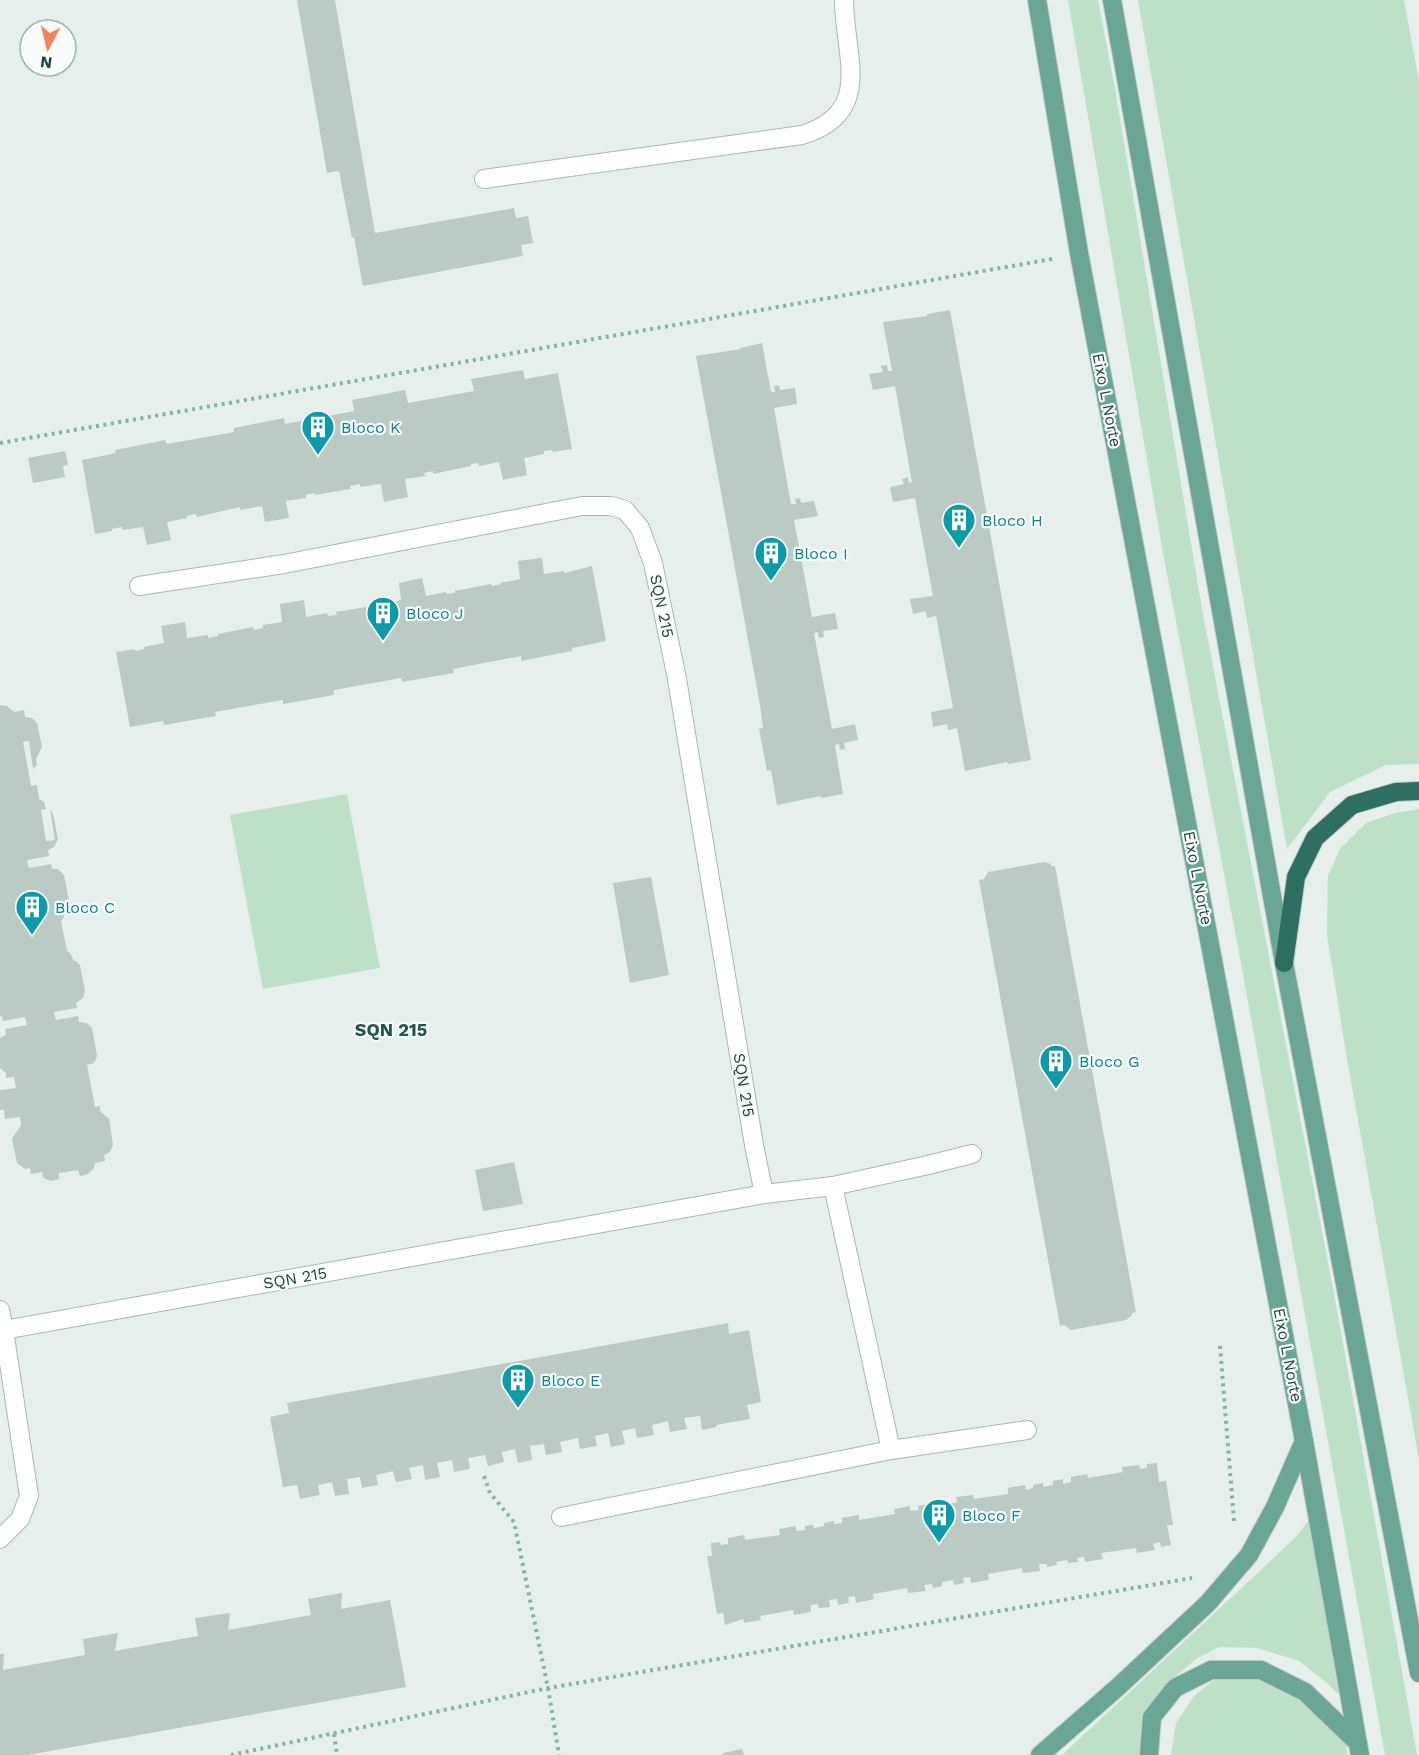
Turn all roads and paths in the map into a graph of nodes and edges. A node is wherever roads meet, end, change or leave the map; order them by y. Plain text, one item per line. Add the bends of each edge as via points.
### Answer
1 (844, 0) edge
2 (1037, 0) edge
3 (1112, 0) edge
4 (484, 179) dead end
5 (1079, 253) junction
6 (0, 442) edge
7 (139, 586) dead end
8 (1419, 791) edge
9 (1284, 963) junction
10 (972, 1154) dead end
11 (833, 1186) junction
12 (764, 1194) junction
13 (0, 1310) edge
14 (4, 1330) junction
15 (1220, 1346) dead end
16 (1026, 1430) dead end
17 (1304, 1441) junction
18 (891, 1450) junction
19 (484, 1476) dead end
20 (561, 1517) dead end
21 (1235, 1529) dead end
22 (0, 1539) edge
23 (1192, 1578) dead end
24 (1419, 1673) edge
25 (548, 1688) junction
26 (334, 1734) junction
27 (1359, 1749) edge
28 (231, 1755) edge
29 (337, 1755) edge
30 (559, 1755) edge
31 (1040, 1755) edge
32 (1149, 1755) edge

1 - 4 street via 850,87 835,119 819,130
2 - 5 main road, Eixo L Norte
3 - 9 main road
5 - 6 path
5 - 17 main road, Eixo L Norte
7 - 12 street, SQN 215 via 284,564 582,506 625,510 640,528 653,563 677,679
8 - 9 highway via 1396,792 1352,805 1314,838 1296,877
9 - 24 main road
10 - 11 street, SQN 215
11 - 12 street, SQN 215
11 - 18 street
12 - 14 street, SQN 215
13 - 14 street
14 - 22 street via 29,1496 20,1519
15 - 21 path
16 - 18 street
17 - 27 main road, Eixo L Norte
17 - 31 main road via 1248,1556 1208,1603
18 - 20 street
19 - 25 path via 490,1493 514,1522
23 - 25 path
25 - 26 path
25 - 30 path
26 - 28 path
26 - 29 path
27 - 32 main road via 1305,1692 1261,1670 1211,1670 1175,1688 1152,1717

